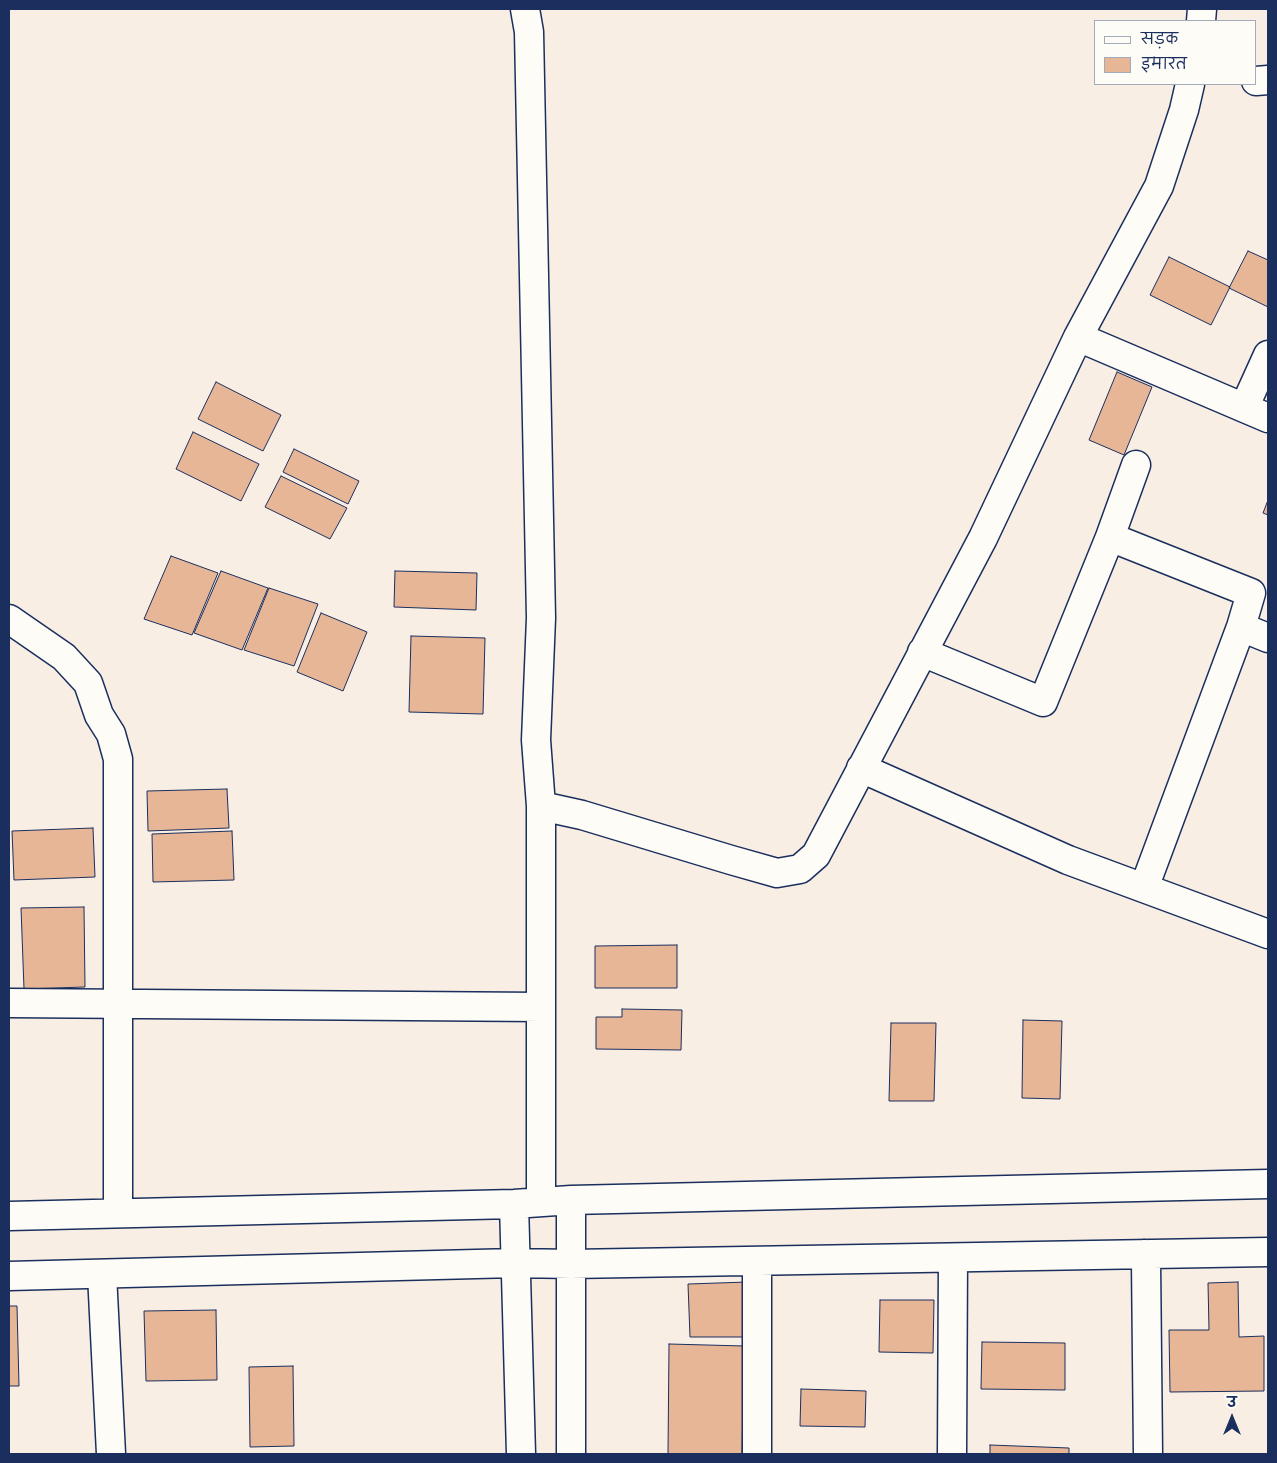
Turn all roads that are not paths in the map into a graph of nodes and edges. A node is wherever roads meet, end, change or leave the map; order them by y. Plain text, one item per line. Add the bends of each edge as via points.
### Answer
1 (525, 9) edge
2 (1194, 85) edge
3 (1078, 337) junction
4 (1268, 355) edge
5 (1256, 413) edge
6 (1136, 464) dead end
7 (1110, 537) junction
8 (9, 619) edge
9 (1241, 627) junction
10 (1268, 638) edge
11 (922, 652) junction
12 (861, 768) junction
13 (541, 806) junction
14 (1144, 888) junction
15 (1268, 934) edge
16 (9, 1003) edge
17 (118, 1004) junction
18 (541, 1007) junction
19 (1268, 1184) edge
20 (571, 1200) junction
21 (541, 1202) junction
22 (514, 1204) junction
23 (118, 1213) junction
24 (9, 1216) edge
25 (1268, 1252) edge
26 (1144, 1254) junction
27 (953, 1258) junction
28 (757, 1261) junction
29 (515, 1263) junction
30 (571, 1264) junction
31 (102, 1274) junction
32 (9, 1276) edge
33 (111, 1454) edge
34 (521, 1454) edge
35 (572, 1454) edge
36 (757, 1454) edge
37 (952, 1454) edge
38 (1148, 1454) edge

1 - 13 street via 540,598 536,740
2 - 3 street via 1159,186
3 - 5 street
3 - 11 street via 983,538
4 - 5 street
6 - 7 street
7 - 9 street via 1251,593
7 - 11 street via 1043,702
8 - 17 street via 64,657 88,683 99,715 111,734 118,759
9 - 10 street
9 - 14 street
11 - 12 street
12 - 13 street via 816,855 800,869 777,872
12 - 14 street via 1068,860
13 - 18 street
14 - 15 street
16 - 17 street
17 - 18 street
17 - 23 street
18 - 21 street
19 - 20 street
20 - 21 street
20 - 30 street
21 - 22 street
22 - 23 street
22 - 29 street
23 - 24 street
25 - 26 street
26 - 27 street
26 - 38 street
27 - 28 street
27 - 37 street
28 - 30 street
28 - 36 street
29 - 30 street
29 - 31 street
29 - 34 street
30 - 35 street
31 - 32 street
31 - 33 street

